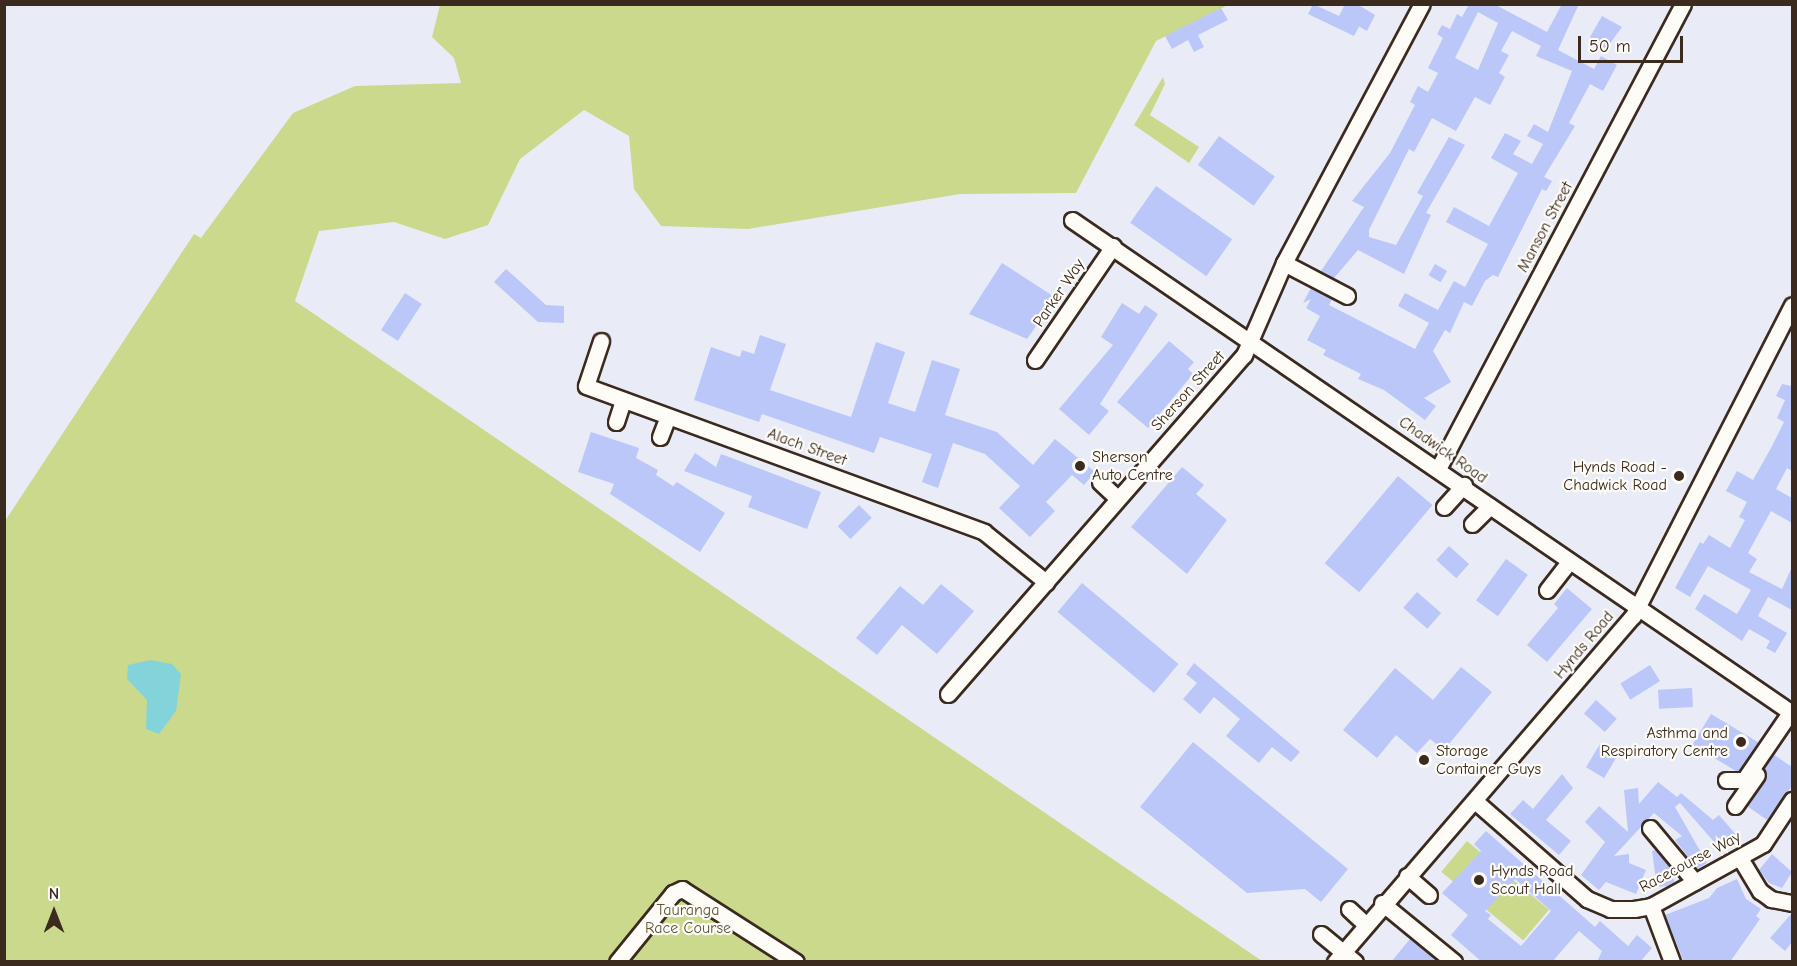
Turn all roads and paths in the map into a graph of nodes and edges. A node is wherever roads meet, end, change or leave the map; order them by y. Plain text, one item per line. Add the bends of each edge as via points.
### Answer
1 (1422, 4) edge
2 (1683, 4) edge
3 (1072, 220) dead end
4 (1113, 246) junction
5 (1284, 263) junction
6 (1347, 296) dead end
7 (1792, 305) edge
8 (1248, 340) junction
9 (601, 341) dead end
10 (1035, 360) dead end
11 (623, 400) junction
12 (668, 416) junction
13 (616, 422) dead end
14 (660, 437) dead end
15 (1439, 467) junction
16 (1100, 482) dead end
17 (1464, 485) junction
18 (1117, 498) junction
19 (1490, 506) junction
20 (1444, 507) dead end
21 (1472, 524) dead end
22 (1569, 562) junction
23 (1046, 582) junction
24 (1547, 590) dead end
25 (1637, 609) junction
26 (948, 694) dead end
27 (1792, 716) edge
28 (1726, 780) dead end
29 (1792, 800) edge
30 (1475, 801) junction
31 (1735, 806) dead end
32 (1650, 828) dead end
33 (1740, 858) junction
34 (1407, 876) junction
35 (1695, 882) junction
36 (1429, 895) dead end
37 (1382, 903) junction
38 (1792, 903) edge
39 (1652, 906) junction
40 (1349, 909) dead end
41 (1365, 924) junction
42 (1321, 934) dead end
43 (1339, 956) edge
44 (617, 962) edge
45 (796, 962) edge
46 (1355, 962) edge
47 (1454, 962) edge
48 (1672, 962) edge

1 - 5 street, Sherson Street
2 - 15 street, Manson Street
3 - 4 street, Chadwick Road
4 - 8 street, Chadwick Road
4 - 10 street, Parker Way
5 - 6 street
5 - 8 street, Sherson Street
7 - 25 street, Hynds Road
8 - 15 street, Chadwick Road
8 - 18 street, Sherson Street via 1244,355
9 - 11 street, Alach Street via 586,386
11 - 12 street, Alach Street
11 - 13 street
12 - 14 street
12 - 23 street, Alach Street via 984,532
15 - 17 street, Chadwick Road
16 - 18 street
17 - 19 street, Chadwick Road
17 - 20 street
18 - 23 street, Sherson Street
19 - 21 street
19 - 22 street, Chadwick Road
22 - 24 street
22 - 25 street, Chadwick Road
23 - 26 street, Sherson Street
25 - 27 street, Chadwick Road
25 - 30 street, Hynds Road
27 - 28 street via 1744,780
27 - 31 street
29 - 33 street, Racecourse Way via 1762,844
30 - 34 street, Hynds Road
30 - 39 street, Racecourse Way via 1587,899 1610,909
32 - 35 street
33 - 35 street, Racecourse Way
33 - 38 street via 1760,891 1771,899
34 - 36 street
34 - 37 street, Hynds Road
35 - 39 street, Racecourse Way
37 - 41 street, Hynds Road
37 - 47 street
39 - 48 street
40 - 41 street
41 - 43 street, Hynds Road
42 - 43 street
43 - 46 street
44 - 45 street via 673,893 682,889

